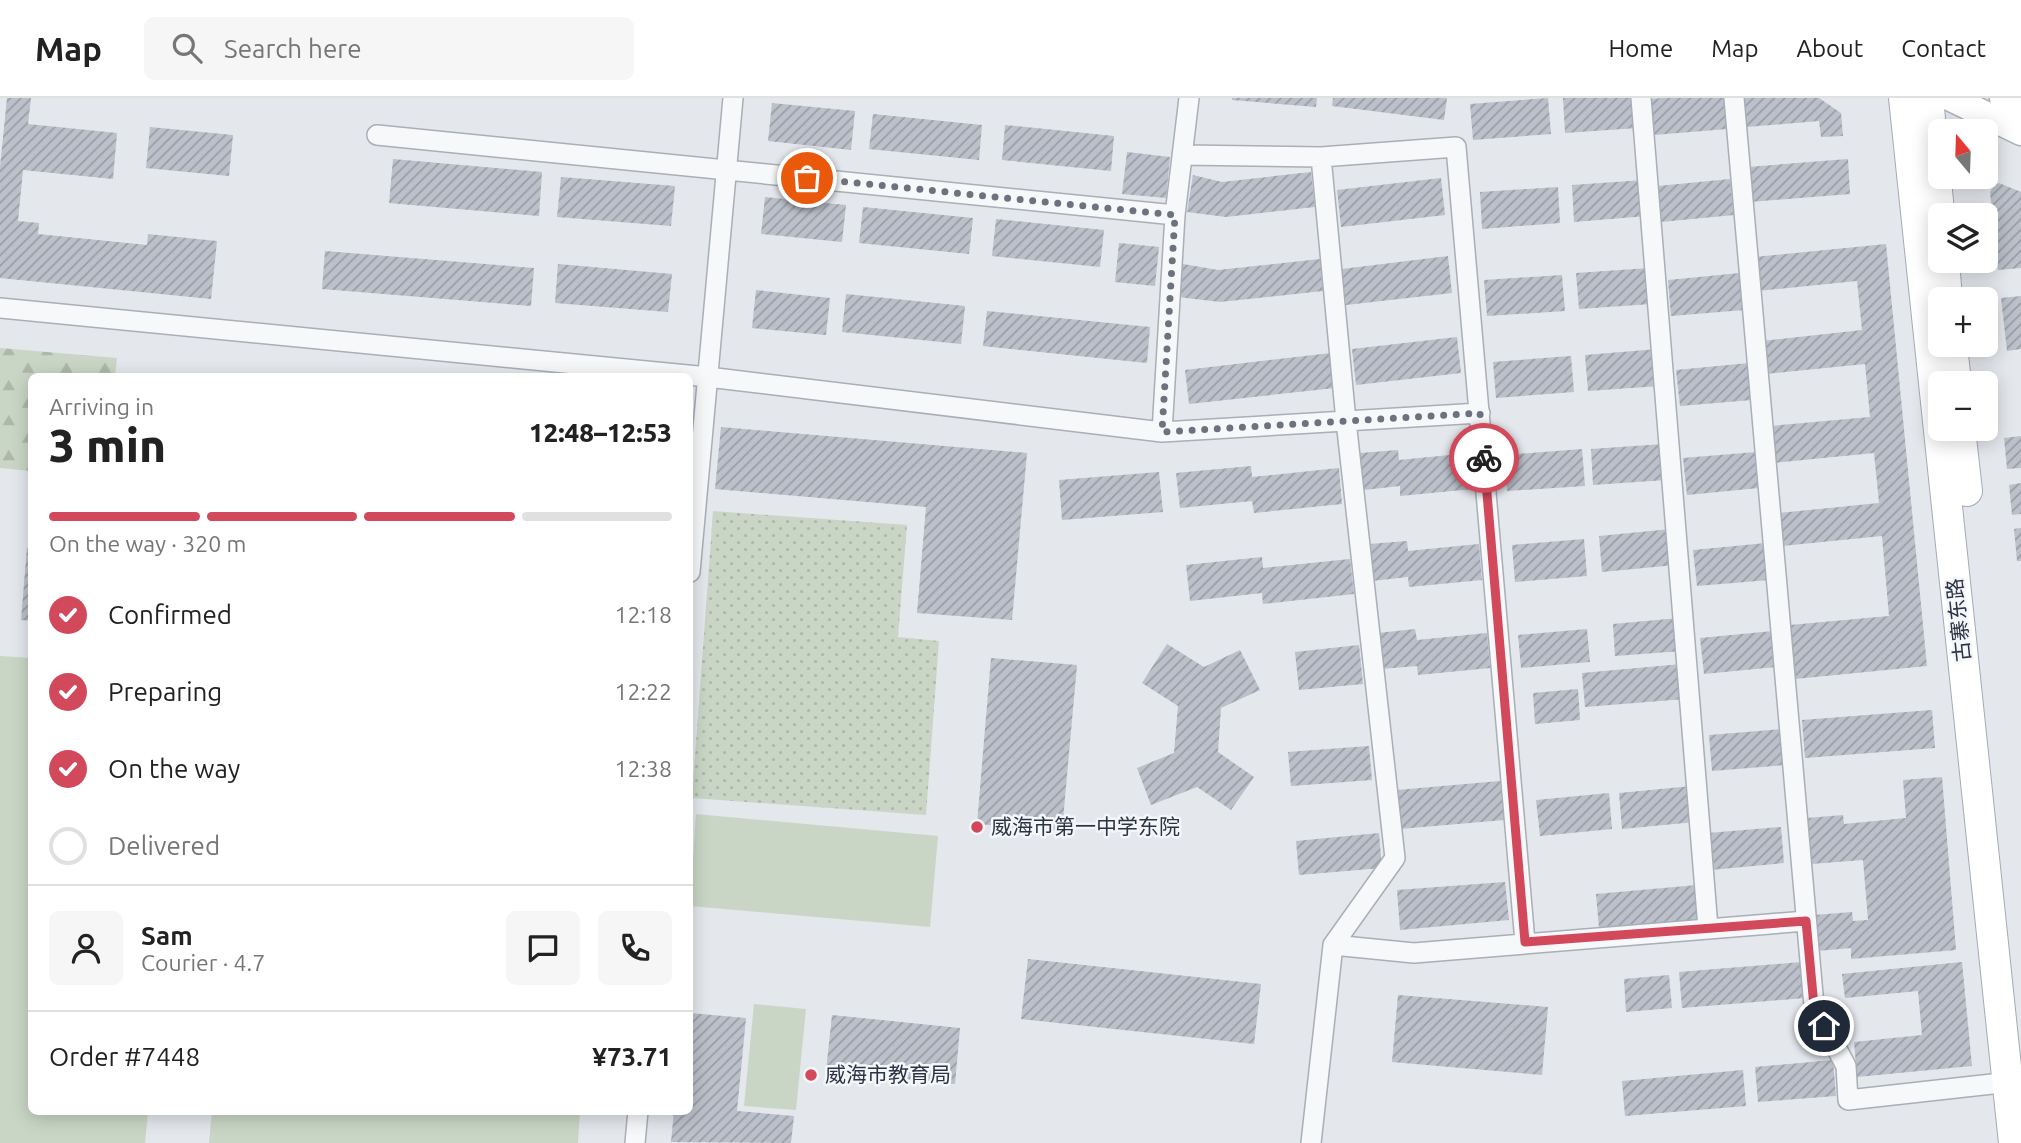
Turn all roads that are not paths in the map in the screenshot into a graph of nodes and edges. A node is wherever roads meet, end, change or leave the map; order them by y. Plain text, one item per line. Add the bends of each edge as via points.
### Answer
1 (733, 98) edge
2 (1189, 98) edge
3 (1641, 98) edge
4 (1734, 98) edge
5 (1905, 98) edge
6 (1928, 98) edge
7 (1951, 98) edge
8 (2003, 98) edge
9 (2021, 106) edge
10 (2021, 132) edge
11 (377, 135) dead end
12 (1183, 155) junction
13 (1321, 157) junction
14 (728, 171) junction
15 (1938, 203) edge
16 (1175, 215) junction
17 (0, 309) edge
18 (666, 373) edge
19 (693, 376) edge
20 (708, 377) junction
21 (1480, 413) junction
22 (1346, 421) junction
23 (1162, 432) junction
24 (1961, 441) edge
25 (693, 540) edge
26 (1806, 921) junction
27 (1708, 928) junction
28 (1525, 942) junction
29 (1333, 945) junction
30 (2021, 1013) edge
31 (2015, 1082) edge
32 (638, 1115) edge
33 (635, 1143) edge
34 (1311, 1143) edge
35 (2014, 1143) edge

1 - 14 street
2 - 12 street
3 - 27 street
4 - 26 street
5 - 31 main road, 古寨东路
6 - 15 main road
7 - 10 main road
8 - 9 main road
11 - 14 street
12 - 13 street
12 - 16 street
13 - 21 street via 1456,147
13 - 22 street
14 - 16 street
14 - 20 street
16 - 23 street
17 - 18 street
19 - 20 street
20 - 23 street
20 - 25 street
21 - 22 street
21 - 28 street
22 - 23 street
22 - 29 street via 1395,858
24 - 30 main road, 古寨东路
26 - 27 street
26 - 31 street via 1814,1006 1846,1066 1848,1100
27 - 28 street
28 - 29 street via 1414,953
29 - 34 street
31 - 35 main road, 古寨东路
32 - 33 street

